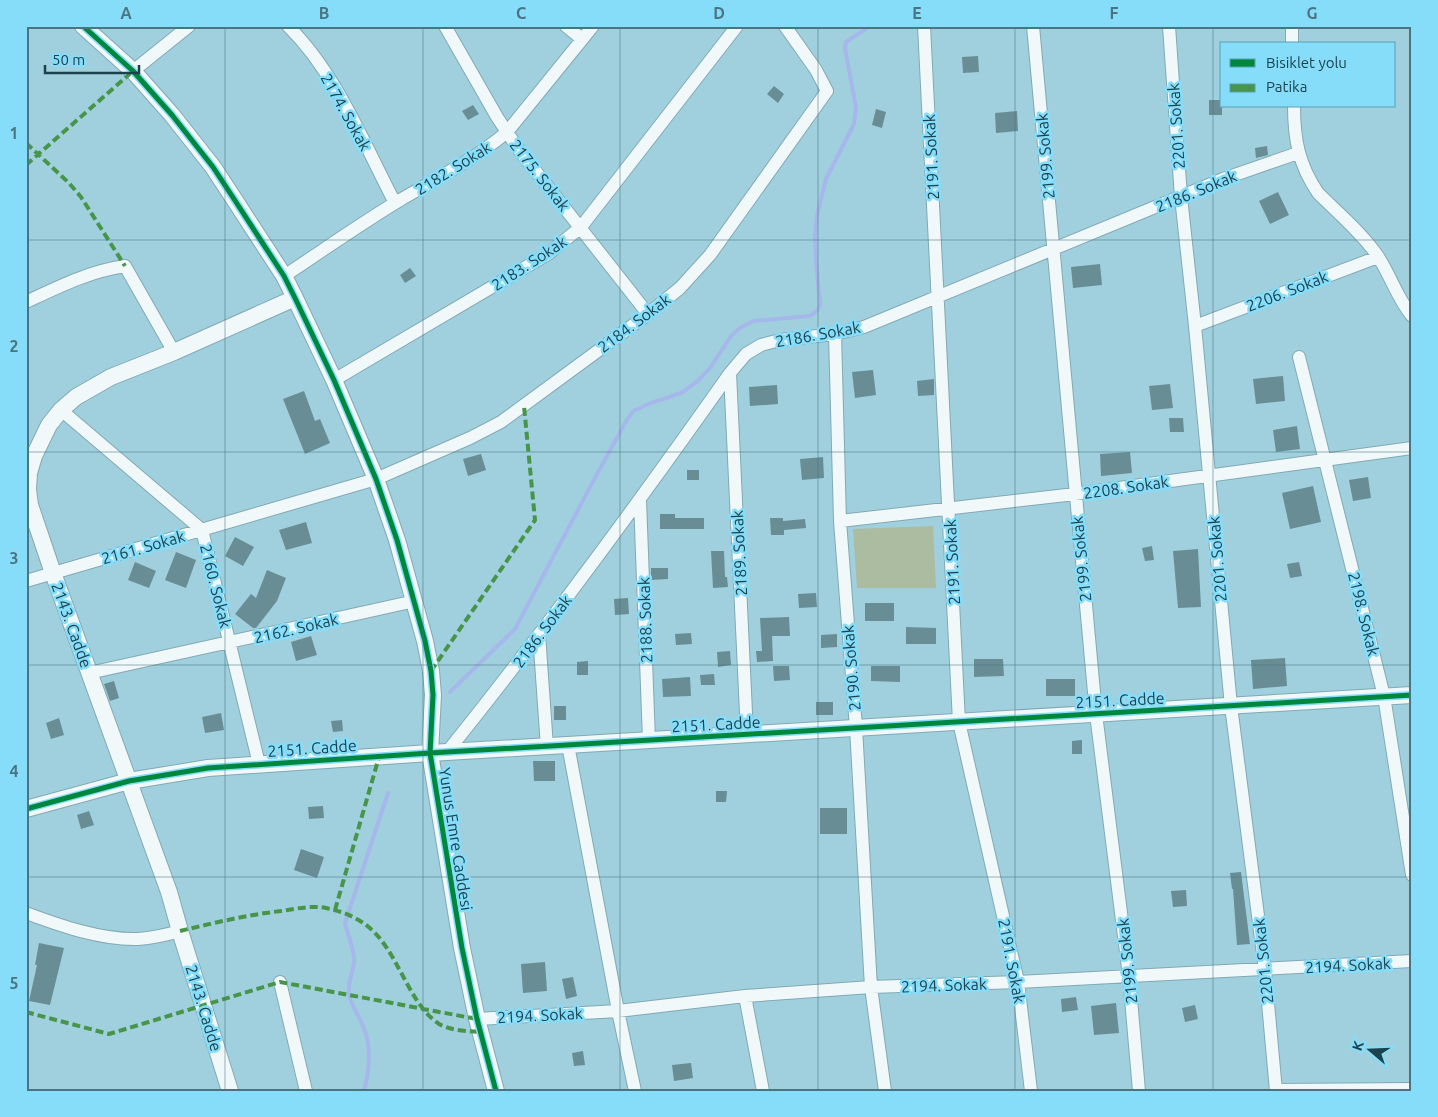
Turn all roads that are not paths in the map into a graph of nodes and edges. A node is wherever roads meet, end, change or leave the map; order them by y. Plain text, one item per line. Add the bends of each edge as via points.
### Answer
1 (83, 26) edge
2 (189, 26) edge
3 (288, 26) edge
4 (444, 26) edge
5 (566, 26) edge
6 (593, 26) edge
7 (737, 26) edge
8 (785, 26) edge
9 (924, 26) edge
10 (1032, 26) edge
11 (1168, 26) edge
12 (1292, 26) edge
13 (582, 39) junction
14 (1292, 42) edge
15 (133, 71) junction
16 (1294, 108) edge
17 (507, 132) junction
18 (1298, 153) junction
19 (1180, 197) junction
20 (395, 203) junction
21 (581, 227) junction
22 (1054, 249) junction
23 (1378, 257) junction
24 (284, 276) junction
25 (937, 297) junction
26 (295, 298) junction
27 (26, 302) edge
28 (648, 314) junction
29 (1412, 316) edge
30 (1195, 326) junction
31 (836, 334) junction
32 (174, 352) junction
33 (1300, 357) dead end
34 (730, 373) junction
35 (334, 380) junction
36 (61, 410) junction
37 (1412, 448) edge
38 (1326, 460) junction
39 (1210, 475) junction
40 (376, 479) junction
41 (1075, 494) junction
42 (640, 500) junction
43 (949, 508) junction
44 (840, 522) junction
45 (202, 530) junction
46 (53, 574) junction
47 (26, 581) edge
48 (415, 601) junction
49 (539, 634) junction
50 (230, 642) junction
51 (89, 673) junction
52 (1412, 695) edge
53 (1384, 696) junction
54 (1231, 706) junction
55 (1096, 714) junction
56 (959, 722) junction
57 (856, 728) junction
58 (748, 734) junction
59 (649, 740) junction
60 (568, 745) junction
61 (547, 746) junction
62 (447, 752) junction
63 (430, 753) junction
64 (259, 764) junction
65 (129, 781) junction
66 (26, 809) edge
67 (1412, 875) edge
68 (26, 913) edge
69 (180, 931) junction
70 (1412, 961) edge
71 (1265, 970) junction
72 (1129, 976) junction
73 (280, 982) dead end
74 (1018, 982) junction
75 (871, 987) junction
76 (745, 996) junction
77 (618, 1011) junction
78 (477, 1019) junction
79 (1412, 1089) edge
80 (1276, 1090) edge
81 (230, 1091) edge
82 (306, 1091) edge
83 (496, 1091) edge
84 (635, 1091) edge
85 (763, 1091) edge
86 (885, 1091) edge
87 (1031, 1091) edge
88 (1139, 1091) edge

1 - 15 street, Yunus Emre Caddesi
2 - 15 street
3 - 20 street, 2174. Sokak via 328,77
4 - 17 street, 2175. Sokak
5 - 13 street
6 - 13 street, 2182. Sokak
7 - 21 street, 2183. Sokak
8 - 28 street, 2184. Sokak via 827,91 710,255 680,288
9 - 25 street, 2191. Sokak
10 - 22 street, 2199. Sokak
11 - 19 street, 2201. Sokak
12 - 14 street
13 - 17 street, 2182. Sokak
15 - 24 street, Yunus Emre Caddesi via 213,167
16 - 18 street
17 - 20 street, 2182. Sokak
17 - 21 street, 2175. Sokak
18 - 19 street, 2186. Sokak via 1237,173
18 - 23 street via 1318,192 1368,242
19 - 22 street, 2186. Sokak
19 - 30 street, 2201. Sokak
20 - 24 street, 2182. Sokak
21 - 28 street, 2175. Sokak
21 - 35 street, 2183. Sokak via 548,254
22 - 25 street, 2186. Sokak
22 - 41 street, 2199. Sokak
23 - 29 street
23 - 30 street, 2206. Sokak
24 - 26 street, Yunus Emre Caddesi
25 - 31 street, 2186. Sokak via 864,327
25 - 43 street, 2191. Sokak
26 - 32 street, 2143. Cadde
26 - 35 street, Yunus Emre Caddesi
27 - 32 street via 86,276 125,266
28 - 40 street, 2184. Sokak via 501,422
30 - 39 street, 2201. Sokak
31 - 34 street, 2186. Sokak via 761,345 746,354
31 - 44 street, 2190. Sokak
32 - 36 street, 2143. Cadde via 93,386
33 - 38 street, 2198. Sokak
34 - 42 street, 2186. Sokak
34 - 58 street, 2189. Sokak
35 - 40 street, Yunus Emre Caddesi
36 - 45 street, 2160. Sokak
36 - 46 street, 2143. Cadde via 49,425 34,456 28,489 30,505
37 - 38 street, 2208. Sokak
38 - 39 street, 2208. Sokak
38 - 53 street, 2198. Sokak
39 - 41 street, 2208. Sokak
39 - 54 street, 2201. Sokak
40 - 45 street, 2161. Sokak
40 - 48 street, Yunus Emre Caddesi
41 - 43 street, 2208. Sokak
41 - 55 street, 2199. Sokak
42 - 49 street, 2186. Sokak
42 - 59 street, 2188. Sokak
43 - 44 street, 2208. Sokak
43 - 56 street, 2191. Sokak
44 - 57 street, 2190. Sokak
45 - 46 street, 2161. Sokak
45 - 50 street, 2160. Sokak
46 - 47 street, 2161. Sokak
46 - 51 street, 2143. Cadde
48 - 50 street, 2162. Sokak
48 - 63 street, Yunus Emre Caddesi via 431,671
49 - 61 street
49 - 62 street, 2186. Sokak
50 - 51 street, 2162. Sokak
50 - 64 street, 2160. Sokak
51 - 65 street, 2143. Cadde
52 - 53 street, 2151. Cadde
53 - 54 street, 2151. Cadde
53 - 67 street, 2198. Sokak
54 - 55 street, 2151. Cadde
54 - 71 street, 2201. Sokak
55 - 56 street, 2151. Cadde
55 - 72 street, 2199. Sokak
56 - 57 street, 2151. Cadde
56 - 74 street, 2191. Sokak
57 - 58 street, 2151. Cadde
57 - 75 street, 2190. Sokak
58 - 59 street, 2151. Cadde
59 - 60 street, 2151. Cadde
60 - 61 street, 2151. Cadde
60 - 77 street
61 - 62 street, 2151. Cadde
62 - 63 street, 2151. Cadde
63 - 64 street, 2151. Cadde
63 - 78 street, Yunus Emre Caddesi via 455,915
64 - 65 street, 2151. Cadde via 208,768
65 - 66 street, 2151. Cadde
65 - 69 street, 2143. Cadde
68 - 69 street via 84,931 126,938 148,938
69 - 81 street, 2143. Cadde
70 - 71 street, 2194. Sokak
71 - 72 street, 2194. Sokak
71 - 80 street, 2201. Sokak
72 - 74 street, 2194. Sokak
72 - 88 street, 2199. Sokak
73 - 82 street
74 - 75 street, 2194. Sokak
74 - 87 street, 2191. Sokak
75 - 76 street, 2194. Sokak
75 - 86 street, 2190. Sokak
76 - 77 street, 2194. Sokak
76 - 85 street
77 - 78 street, 2194. Sokak
77 - 84 street
78 - 83 street, Yunus Emre Caddesi
79 - 80 street

